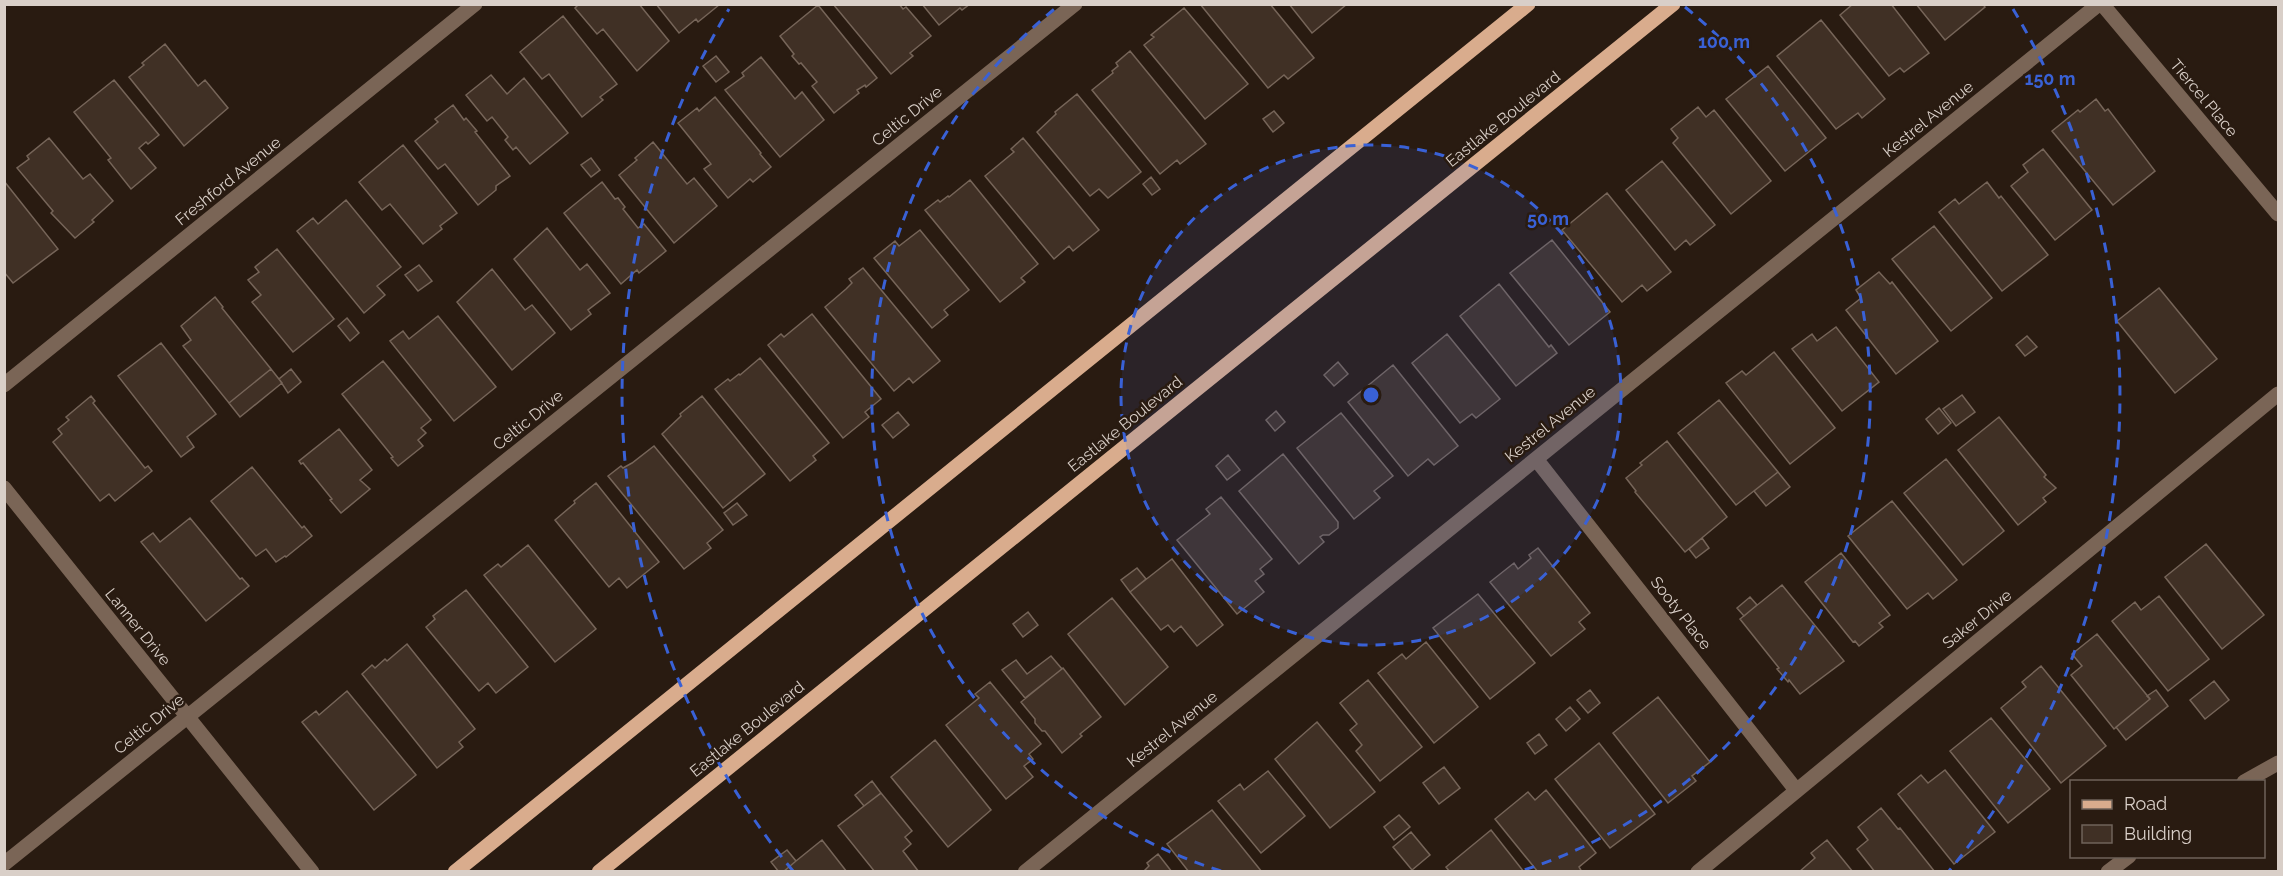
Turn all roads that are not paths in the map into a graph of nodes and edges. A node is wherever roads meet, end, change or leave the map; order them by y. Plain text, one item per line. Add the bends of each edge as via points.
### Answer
1 (475, 4) edge
2 (1528, 4) edge
3 (1673, 4) edge
4 (2100, 4) edge
5 (1067, 7) edge
6 (2278, 214) edge
7 (4, 385) edge
8 (2278, 394) edge
9 (1536, 459) junction
10 (4, 488) edge
11 (187, 717) junction
12 (2278, 763) edge
13 (2248, 780) edge
14 (1797, 790) junction
15 (2126, 858) edge
16 (4, 864) edge
17 (312, 872) edge
18 (455, 872) edge
19 (599, 872) edge
20 (1025, 872) edge
21 (1698, 872) edge
22 (2108, 872) edge

1 - 7 street, Freshford Avenue
2 - 18 main road
3 - 19 main road, Eastlake Boulevard
4 - 6 street, Tiercel Place
4 - 9 street, Kestrel Avenue
5 - 11 street, Celtic Drive
8 - 14 street, Saker Drive
9 - 14 street, Sooty Place
9 - 20 street, Kestrel Avenue
10 - 11 street, Lanner Drive
11 - 16 street, Celtic Drive
11 - 17 street, Lanner Drive
12 - 13 street
14 - 21 street, Saker Drive
15 - 22 street

